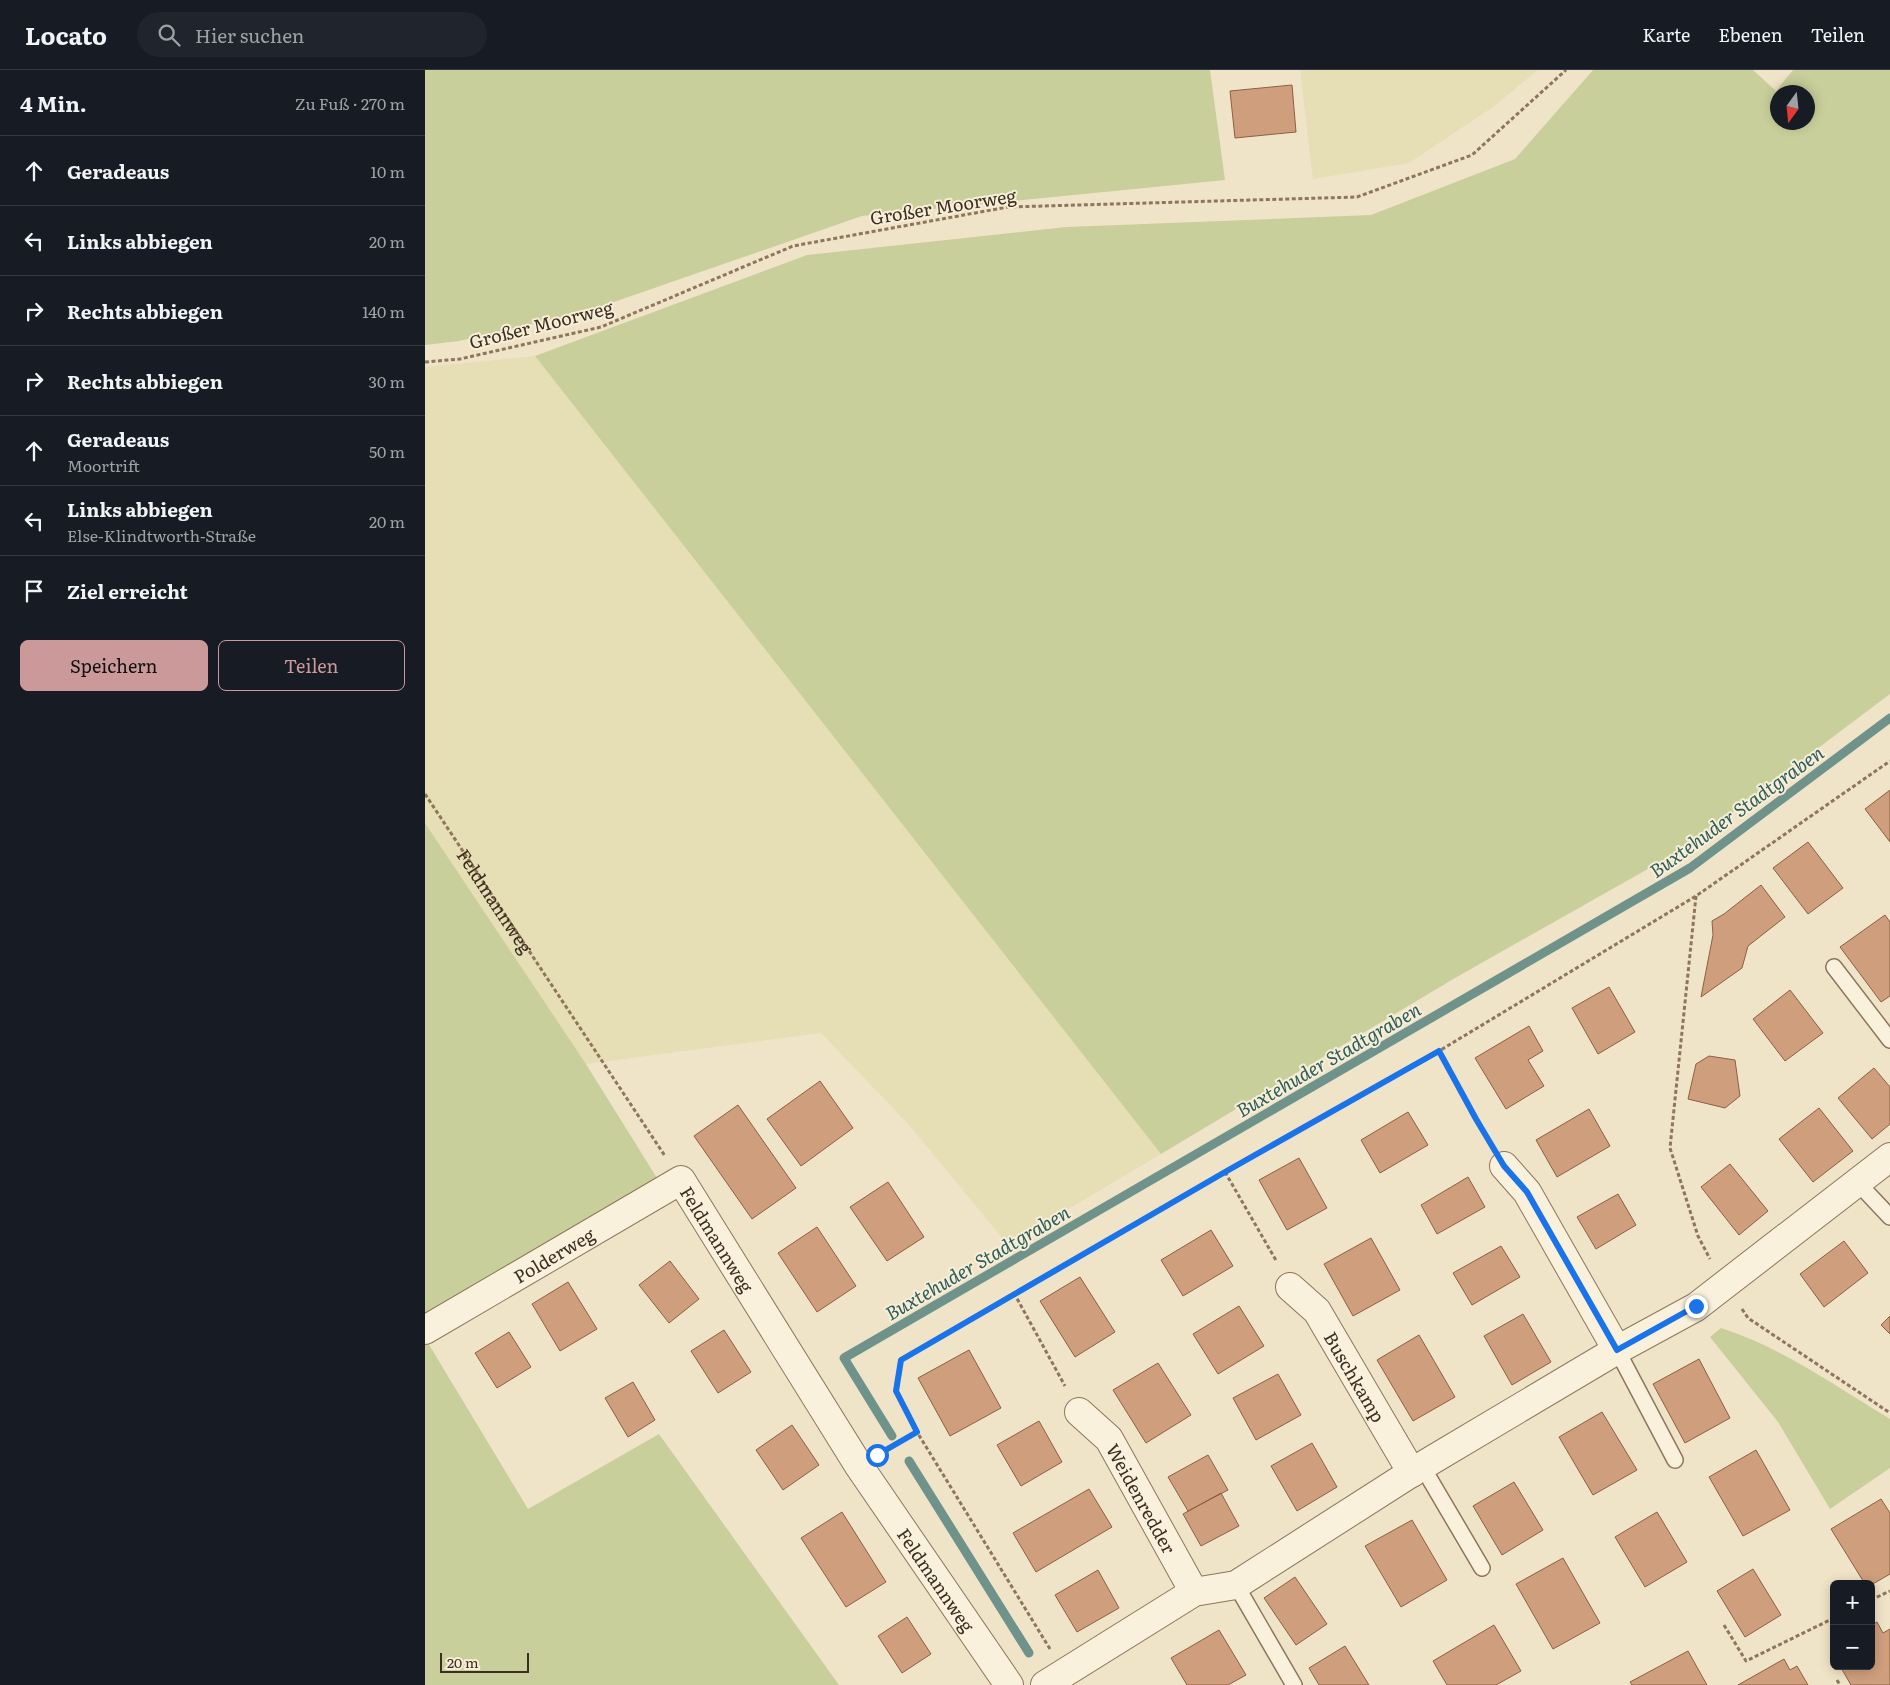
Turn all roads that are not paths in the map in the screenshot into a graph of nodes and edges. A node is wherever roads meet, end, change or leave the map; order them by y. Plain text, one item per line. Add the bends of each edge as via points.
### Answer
1 (1834, 967) dead end
2 (1890, 1040) edge
3 (1890, 1157) edge
4 (1504, 1166) road end
5 (681, 1180) joint
6 (1858, 1183) junction
7 (1890, 1217) edge
8 (1290, 1287) road end
9 (425, 1330) edge
10 (1617, 1350) junction
11 (1079, 1412) road end
12 (1675, 1460) dead end
13 (1417, 1470) junction
14 (1483, 1568) dead end
15 (1236, 1585) junction
16 (1195, 1592) junction
17 (1055, 1678) edge
18 (1009, 1685) edge
19 (1294, 1685) edge

1 - 2 lane
3 - 6 street
4 - 10 street via 1527,1192
5 - 9 street, Polderweg
5 - 18 street, Feldmannweg via 859,1466
6 - 7 lane
6 - 10 street via 1696,1306
8 - 13 street, Buschkamp via 1317,1311
10 - 12 lane
10 - 13 street
11 - 16 street, Weidenredder via 1109,1439
13 - 14 lane
13 - 15 street
15 - 16 street
15 - 19 lane
16 - 17 street

